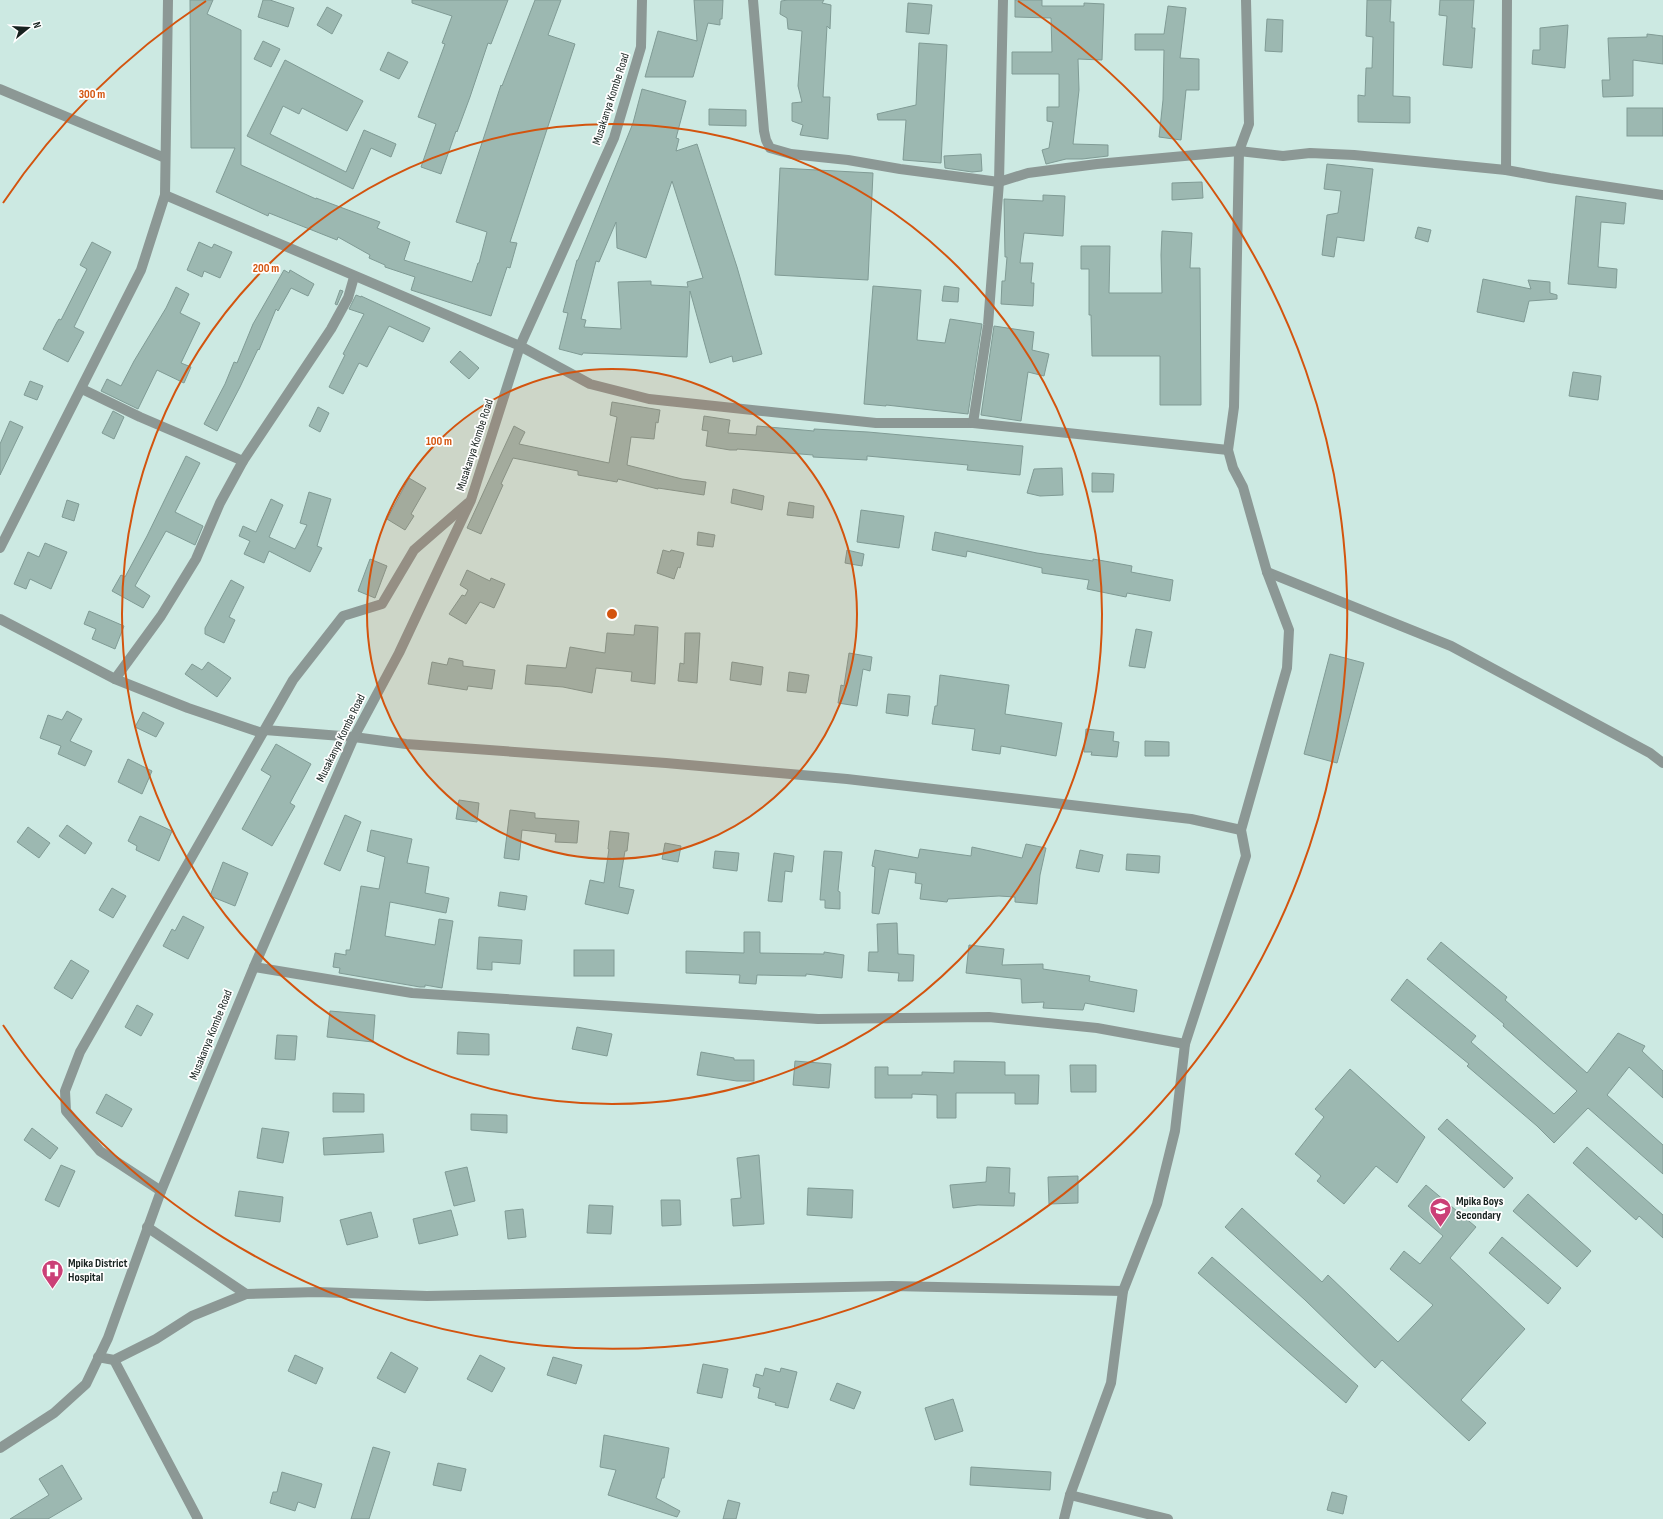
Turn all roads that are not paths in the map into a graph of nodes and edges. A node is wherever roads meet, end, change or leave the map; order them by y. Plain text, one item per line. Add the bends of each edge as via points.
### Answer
1 (168, 0) edge
2 (642, 0) edge
3 (754, 0) edge
4 (1003, 0) edge
5 (1246, 0) edge
6 (1507, 0) edge
7 (0, 89) edge
8 (1238, 151) junction
9 (165, 158) junction
10 (1506, 170) junction
11 (998, 182) junction
12 (165, 195) junction
13 (1663, 195) edge
14 (354, 276) junction
15 (520, 346) junction
16 (82, 389) junction
17 (973, 423) junction
18 (1228, 450) junction
19 (243, 462) junction
20 (471, 500) junction
21 (0, 548) edge
22 (1268, 572) junction
23 (0, 619) edge
24 (114, 679) junction
25 (262, 733) junction
26 (354, 737) junction
27 (1650, 754) junction
28 (1663, 756) edge
29 (1663, 763) edge
30 (1241, 830) junction
31 (254, 967) junction
32 (1185, 1044) junction
33 (161, 1191) junction
34 (147, 1227) junction
35 (1123, 1291) junction
36 (246, 1294) junction
37 (98, 1357) junction
38 (114, 1360) junction
39 (0, 1448) edge
40 (1070, 1495) junction
41 (198, 1519) edge
42 (1064, 1519) edge
43 (1168, 1519) edge

1 - 9 street
2 - 15 street, Musakanya Kombe Road via 641,47 614,138
3 - 11 street via 764,131 770,148 791,154
4 - 11 street
5 - 8 street via 1249,124
6 - 10 street
7 - 9 street
8 - 10 street via 1282,156 1310,153 1354,155
8 - 11 street via 1097,164 1028,173
8 - 18 street via 1234,407
9 - 12 street
10 - 13 street
11 - 17 street via 988,325
12 - 14 street
12 - 16 street via 141,270
14 - 15 street
14 - 19 street via 348,298 331,328
15 - 17 street via 590,384 649,399 876,423
15 - 20 street, Musakanya Kombe Road
16 - 19 street
16 - 21 street
17 - 18 street
18 - 22 street via 1233,468 1243,487
19 - 24 street via 220,503 196,559 161,616
20 - 25 street via 414,550 382,604 343,616 293,680
20 - 26 street, Musakanya Kombe Road via 399,653
22 - 27 street via 1451,646
22 - 30 street via 1289,630 1287,668
23 - 24 street
24 - 25 street
25 - 26 street via 265,730
25 - 33 street via 80,1052 66,1091 66,1111 100,1151
26 - 30 street via 406,744 847,779 1192,819
26 - 31 street, Musakanya Kombe Road
27 - 28 street
27 - 29 street
30 - 32 street via 1246,856
31 - 32 street via 412,993 818,1019 989,1017 1098,1028
31 - 33 street, Musakanya Kombe Road
32 - 35 street via 1175,1131 1159,1196
33 - 34 street, Musakanya Kombe Road
34 - 36 street
34 - 37 street, Musakanya Kombe Road via 108,1338
35 - 36 street via 892,1286 427,1296 316,1292
35 - 40 street via 1111,1383
36 - 38 street via 192,1316 156,1339
37 - 38 street
37 - 39 street, Musakanya Kombe Road via 86,1384 54,1413
38 - 41 street
40 - 42 street
40 - 43 street

